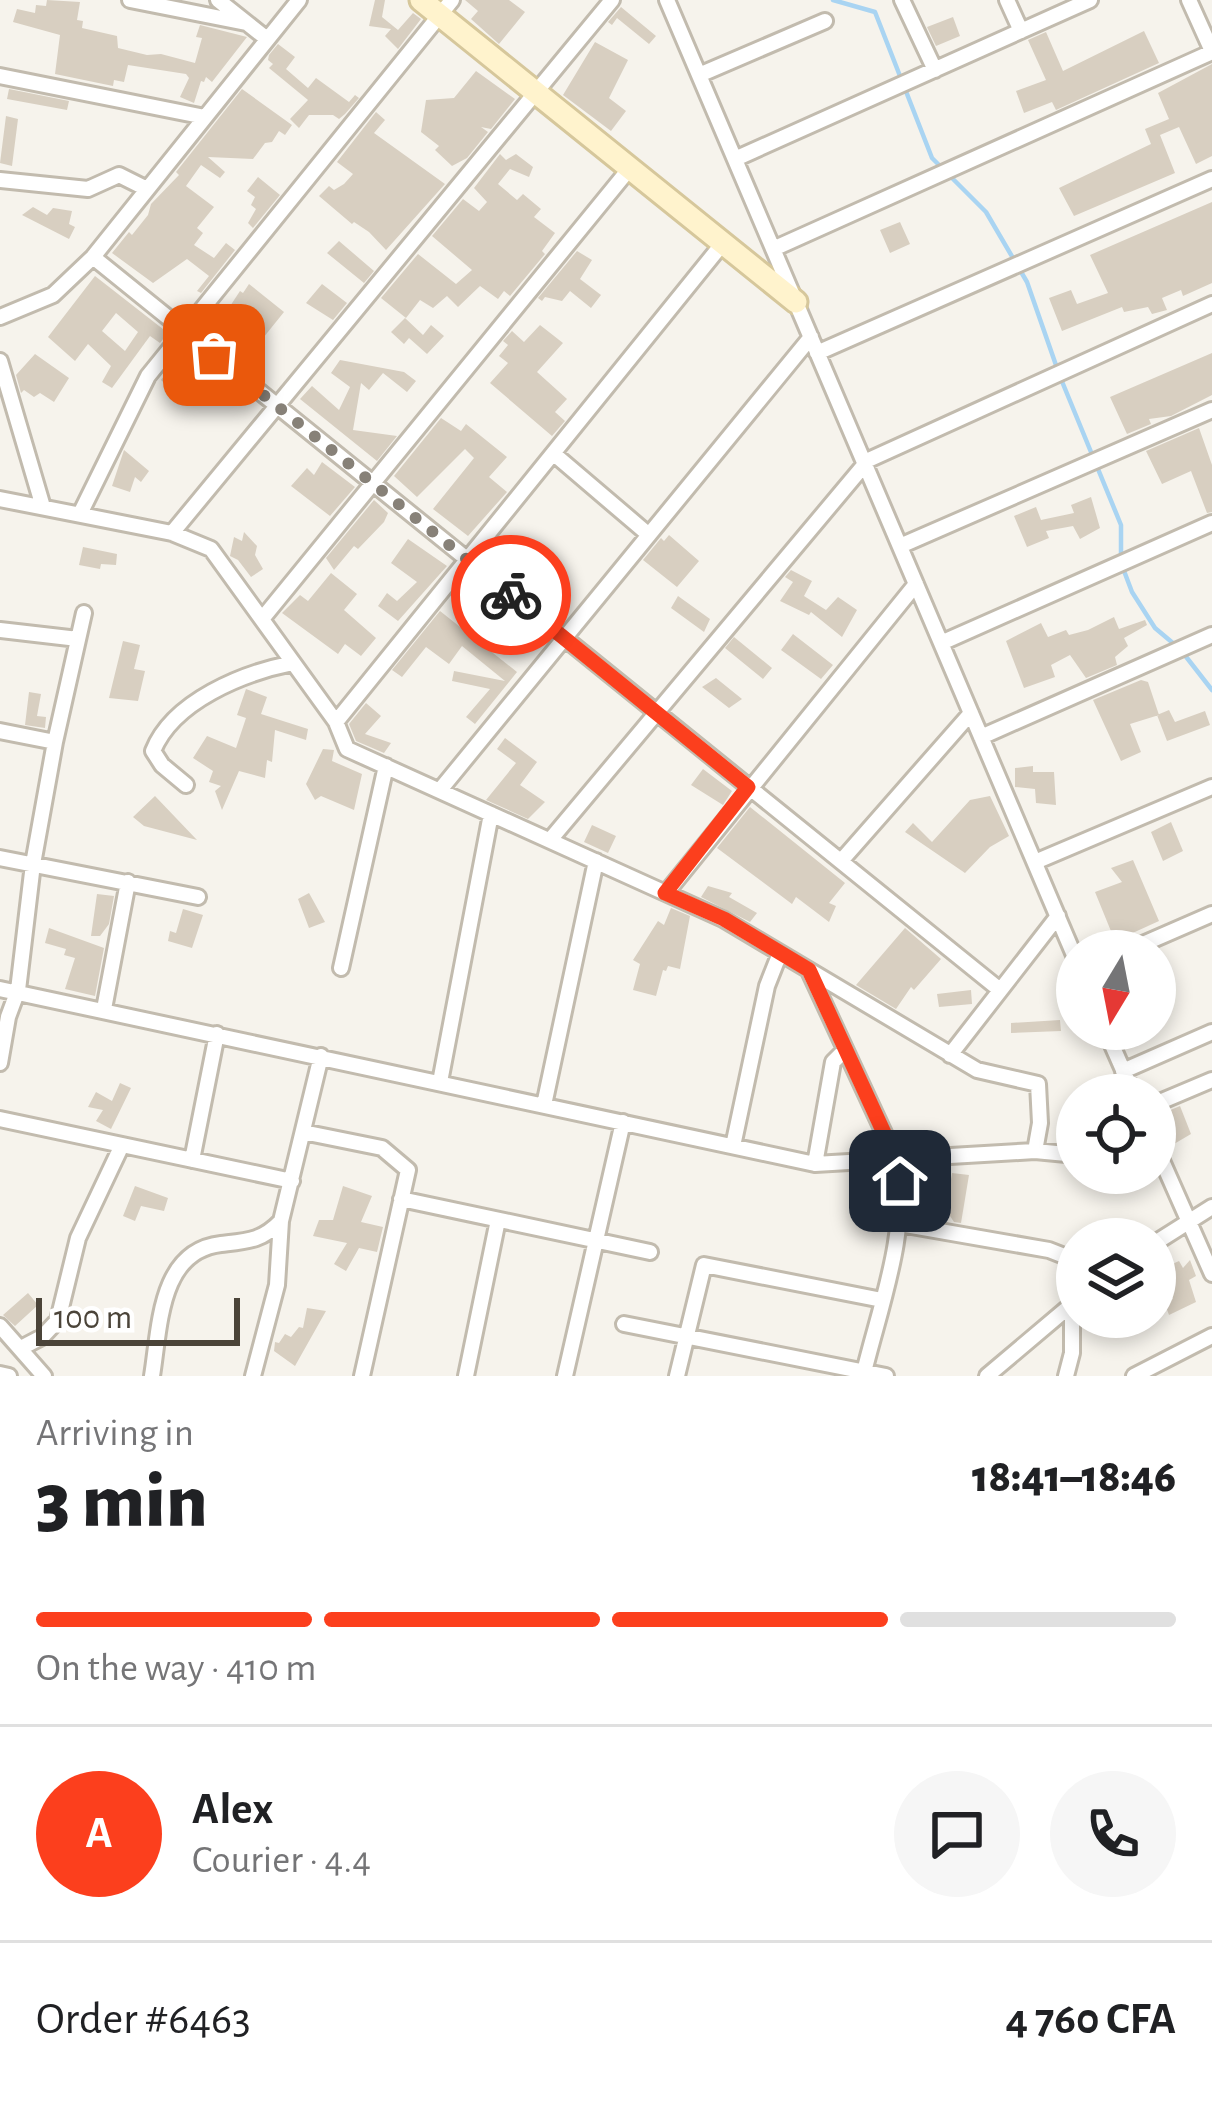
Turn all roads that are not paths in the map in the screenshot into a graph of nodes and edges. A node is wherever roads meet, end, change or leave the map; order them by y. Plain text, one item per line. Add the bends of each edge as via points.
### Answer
1 (130, 0) edge
2 (218, 0) edge
3 (299, 0) edge
4 (422, 0) edge
5 (612, 0) edge
6 (667, 0) edge
7 (902, 0) edge
8 (1007, 0) edge
9 (1090, 0) edge
10 (1189, 0) edge
11 (446, 8) edge
12 (825, 21) dead end
13 (246, 23) junction
14 (1021, 31) junction
15 (267, 40) junction
16 (1212, 52) edge
17 (935, 70) junction
18 (698, 75) junction
19 (0, 76) edge
20 (536, 92) junction
21 (206, 117) junction
22 (735, 159) junction
23 (629, 168) junction
24 (1212, 178) edge
25 (0, 180) edge
26 (147, 189) junction
27 (723, 244) junction
28 (773, 249) junction
29 (93, 257) junction
30 (796, 302) junction
31 (1212, 304) edge
32 (0, 317) edge
33 (184, 331) junction
34 (811, 338) junction
35 (817, 353) junction
36 (0, 361) edge
37 (275, 404) junction
38 (1212, 410) edge
39 (554, 454) junction
40 (864, 463) junction
41 (373, 483) junction
42 (0, 499) edge
43 (43, 507) junction
44 (80, 514) junction
45 (1212, 523) edge
46 (172, 533) junction
47 (649, 535) junction
48 (900, 546) junction
49 (468, 560) junction
50 (916, 584) junction
51 (84, 613) dead end
52 (262, 619) junction
53 (0, 630) edge
54 (1212, 635) edge
55 (564, 638) junction
56 (78, 639) junction
57 (941, 643) junction
58 (293, 664) junction
59 (656, 712) junction
60 (970, 712) junction
61 (336, 722) junction
62 (0, 731) edge
63 (981, 737) junction
64 (55, 742) junction
65 (386, 766) junction
66 (186, 785) dead end
67 (748, 787) junction
68 (1212, 787) edge
69 (440, 790) junction
70 (491, 814) junction
71 (550, 840) junction
72 (0, 858) edge
73 (596, 861) junction
74 (841, 862) junction
75 (1034, 862) junction
76 (33, 864) junction
77 (128, 882) junction
78 (665, 893) junction
79 (198, 897) dead end
80 (1212, 914) edge
81 (1058, 916) junction
82 (1064, 930) edge
83 (1175, 930) edge
84 (781, 953) junction
85 (340, 968) dead end
86 (809, 970) junction
87 (0, 989) edge
88 (18, 990) junction
89 (1000, 990) junction
90 (104, 1009) junction
91 (1212, 1032) edge
92 (218, 1034) junction
93 (845, 1050) junction
94 (1114, 1050) edge
95 (950, 1055) junction
96 (321, 1056) junction
97 (0, 1063) edge
98 (1123, 1071) junction
99 (1124, 1074) edge
100 (1212, 1080) edge
101 (440, 1082) junction
102 (1176, 1095) edge
103 (544, 1105) junction
104 (0, 1119) edge
105 (623, 1122) junction
106 (303, 1132) junction
107 (122, 1145) junction
108 (733, 1146) junction
109 (1035, 1151) junction
110 (1056, 1153) edge
111 (896, 1159) junction
112 (192, 1160) junction
113 (815, 1164) junction
114 (292, 1181) junction
115 (1174, 1194) edge
116 (401, 1199) junction
117 (1212, 1207) edge
118 (1187, 1219) junction
119 (498, 1220) junction
120 (280, 1221) junction
121 (900, 1224) junction
122 (1176, 1227) edge
123 (596, 1241) junction
124 (650, 1252) dead end
125 (1056, 1253) edge
126 (1212, 1274) edge
127 (882, 1300) junction
128 (1056, 1318) edge
129 (624, 1324) dead end
130 (0, 1326) edge
131 (687, 1336) junction
132 (1212, 1336) edge
133 (1073, 1338) edge
134 (20, 1348) junction
135 (864, 1372) junction
136 (0, 1374) edge
137 (9, 1376) edge
138 (44, 1376) edge
139 (152, 1376) edge
140 (253, 1376) edge
141 (362, 1376) edge
142 (466, 1376) edge
143 (565, 1376) edge
144 (677, 1376) edge
145 (886, 1376) edge
146 (987, 1376) edge
147 (1066, 1376) edge
148 (1134, 1376) edge

1 - 13 street
2 - 13 street
3 - 15 street
4 - 11 street
5 - 20 street
6 - 18 street
7 - 17 street
8 - 14 street
9 - 14 street
10 - 16 street
11 - 20 street
11 - 33 street
12 - 18 street
13 - 15 street
14 - 17 street
15 - 21 street
16 - 28 street
17 - 22 street
18 - 22 street
19 - 21 street
20 - 23 street
20 - 37 street
21 - 26 street
22 - 28 street
23 - 27 street
23 - 41 street
24 - 35 street
25 - 26 street via 88,189 118,175
26 - 29 street
27 - 30 street
27 - 39 street
28 - 30 street
29 - 32 street via 53,295
29 - 33 street
30 - 34 street
31 - 40 street
33 - 37 street
33 - 44 street via 148,376
34 - 35 street
34 - 47 street
35 - 40 street
36 - 43 street
37 - 41 street
37 - 46 street
38 - 48 street
39 - 47 street
39 - 49 street
40 - 48 street
40 - 59 street
41 - 49 street
41 - 52 street
42 - 43 street
43 - 44 street
44 - 46 street
45 - 57 street
46 - 52 street via 211,549
47 - 55 street
48 - 50 street
49 - 55 street
49 - 61 street
50 - 57 street
50 - 67 street
51 - 56 street
52 - 58 street
53 - 56 street
54 - 63 street
55 - 59 street
55 - 69 street
56 - 64 street
57 - 60 street
58 - 61 street
58 - 66 street via 237,680 162,729 153,752
59 - 67 street
59 - 71 street
60 - 63 street
60 - 74 street
61 - 65 street via 347,749
62 - 64 street
63 - 75 street
64 - 76 street
65 - 69 street
65 - 85 street
67 - 74 street
67 - 78 street
68 - 75 street
69 - 70 street
70 - 71 street
70 - 101 street
71 - 73 street
72 - 76 street
73 - 78 street
73 - 103 street
74 - 89 street
75 - 81 street
76 - 77 street
76 - 88 street
77 - 79 street
77 - 90 street
78 - 84 street
80 - 83 street
81 - 82 street
81 - 89 street
84 - 86 street
84 - 108 street
86 - 93 street
86 - 95 street
87 - 88 street
88 - 90 street
88 - 97 street
89 - 95 street
90 - 92 street
91 - 98 street
92 - 96 street
92 - 112 street
93 - 111 street
93 - 113 street via 833,1062
94 - 98 street
95 - 109 street via 1038,1084
96 - 101 street
96 - 106 street
98 - 99 street
100 - 102 street
101 - 103 street
103 - 105 street
104 - 107 street
105 - 108 street
105 - 123 street
106 - 114 street
106 - 116 street via 394,1155 408,1170
107 - 112 street
107 - 134 street via 78,1238 58,1320
108 - 113 street
109 - 110 street
109 - 111 street
111 - 113 street
111 - 121 street
112 - 114 street
114 - 120 street
115 - 118 street
116 - 119 street
116 - 141 street
117 - 118 street
118 - 122 street
118 - 126 street
119 - 123 street
119 - 142 street
120 - 139 street via 254,1241 202,1248 182,1260
120 - 140 street via 277,1285
121 - 125 street
121 - 127 street
123 - 124 street
123 - 143 street
127 - 131 street via 704,1265
127 - 135 street
128 - 146 street
129 - 131 street
130 - 134 street
131 - 135 street
131 - 144 street
132 - 148 street
133 - 147 street
134 - 138 street
135 - 145 street
136 - 137 street

